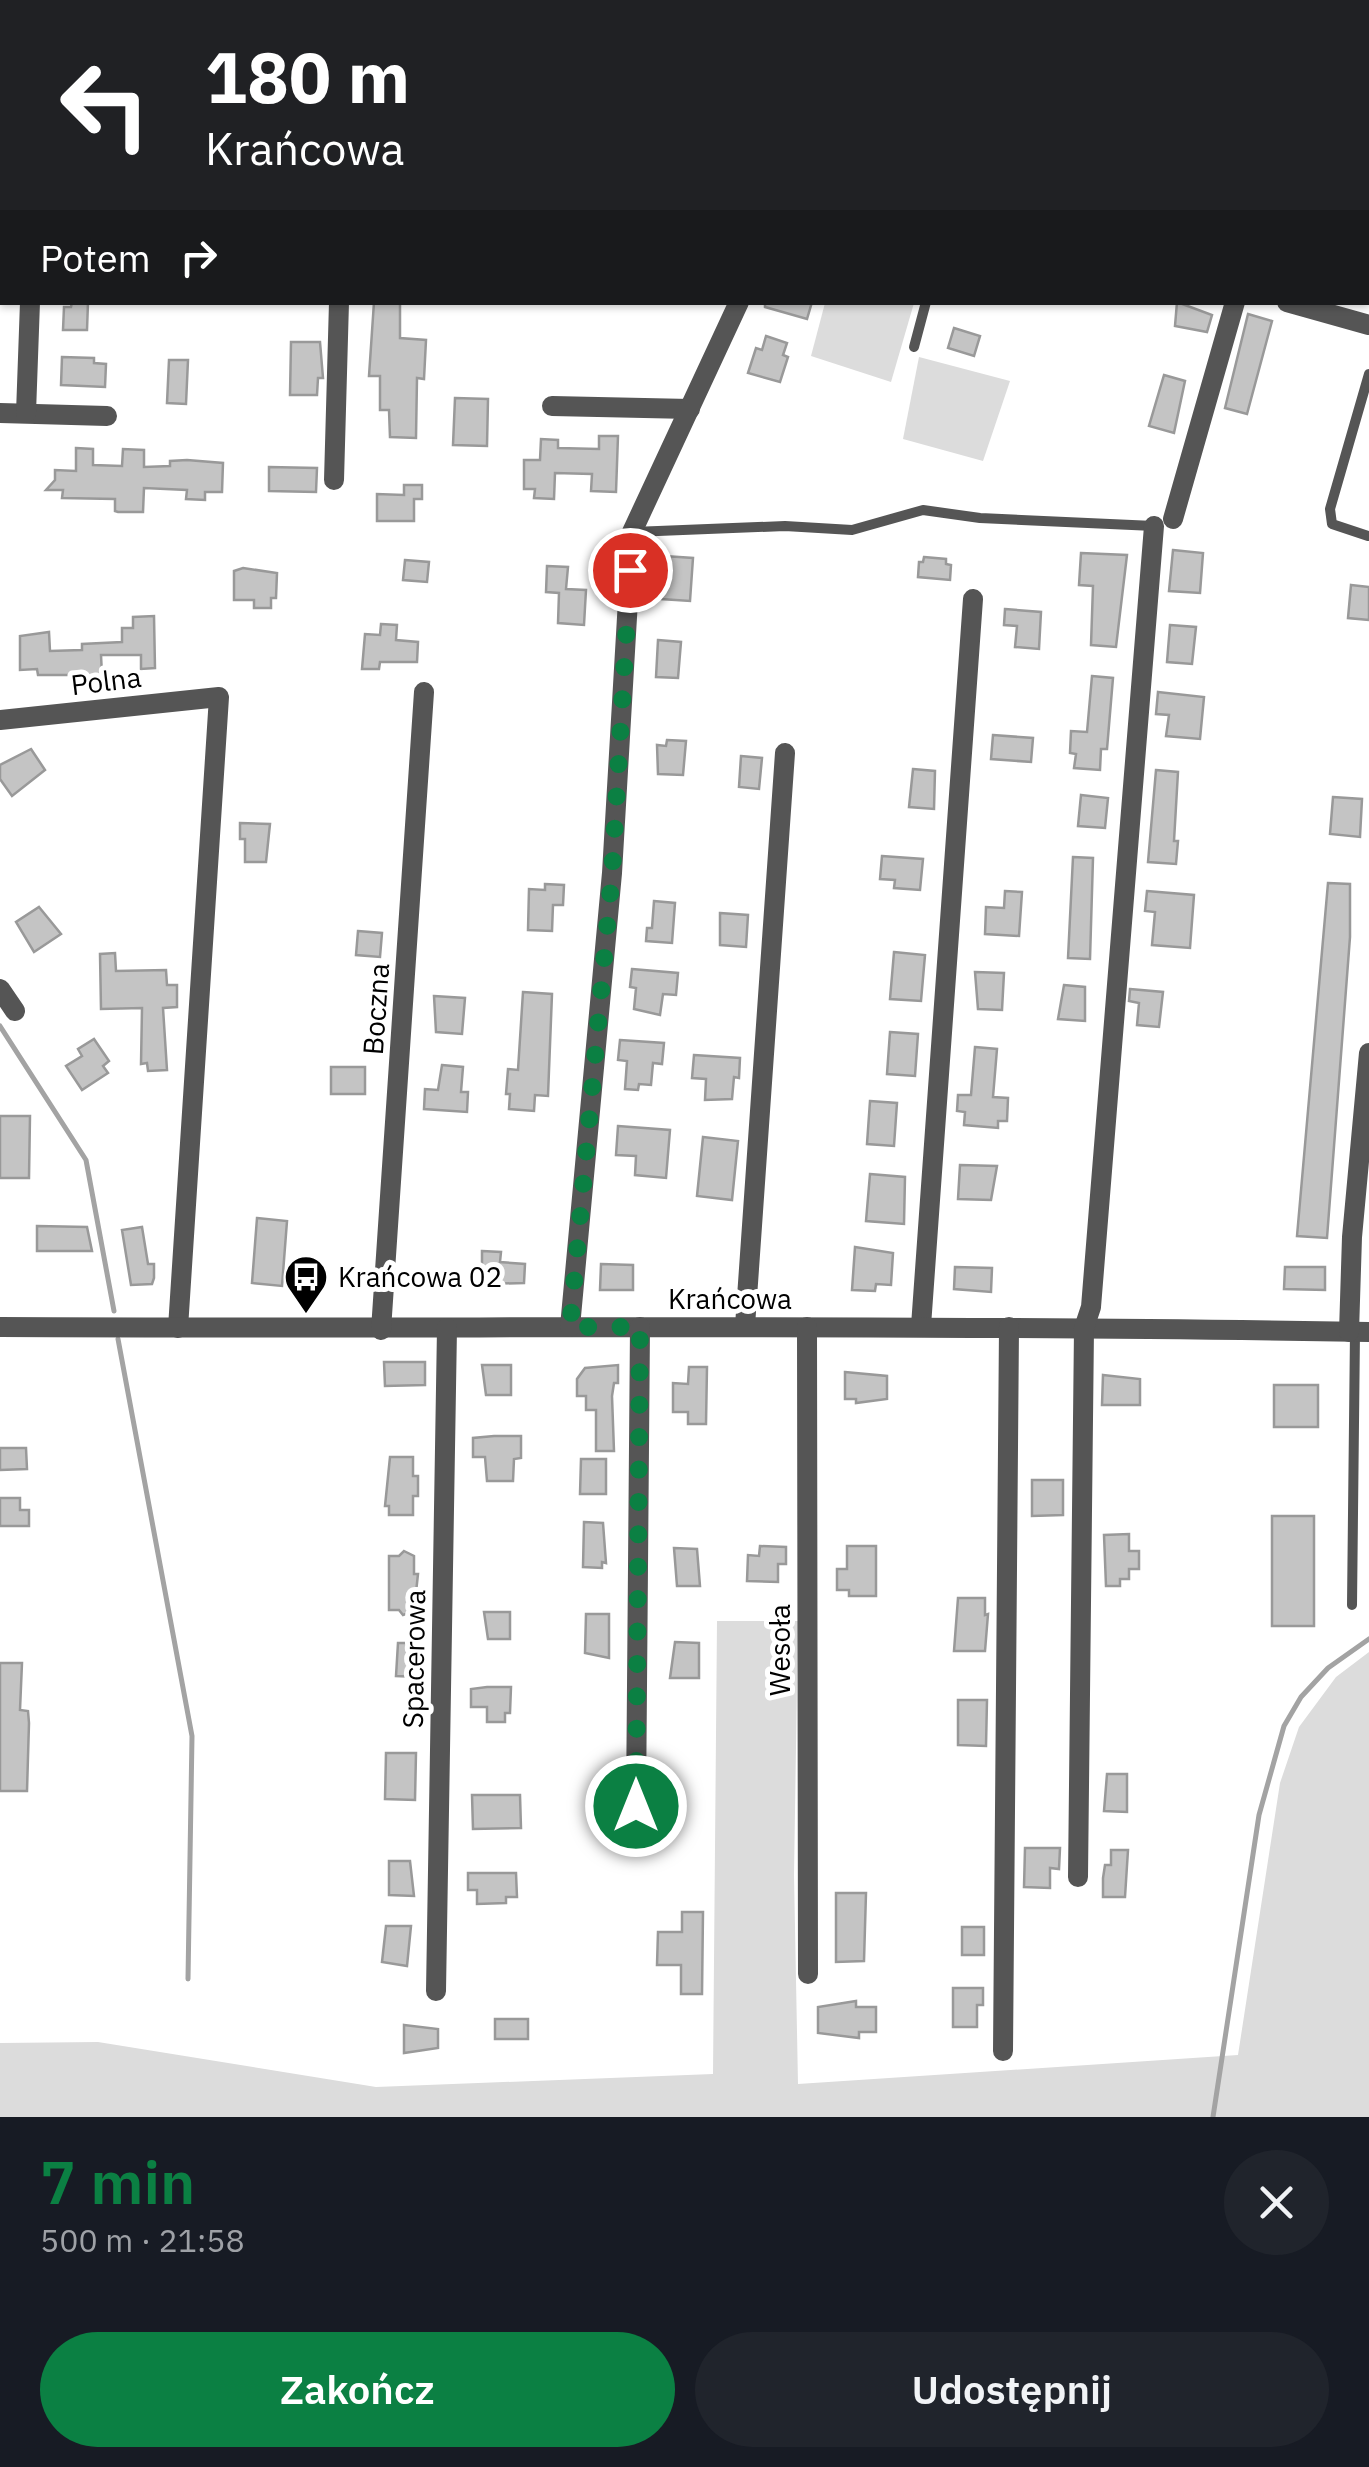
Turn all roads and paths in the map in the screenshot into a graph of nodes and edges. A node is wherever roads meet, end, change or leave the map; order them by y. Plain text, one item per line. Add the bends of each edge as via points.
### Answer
1 (30, 305) edge
2 (339, 305) edge
3 (738, 305) edge
4 (925, 305) edge
5 (1234, 305) edge
6 (1298, 305) edge
7 (1369, 325) edge
8 (914, 347) dead end
9 (1369, 374) edge
10 (552, 406) dead end
11 (690, 409) junction
12 (0, 413) edge
13 (26, 413) junction
14 (107, 416) dead end
15 (334, 480) dead end
16 (1164, 523) junction
17 (632, 532) junction
18 (1368, 536) edge
19 (973, 600) dead end
20 (424, 692) dead end
21 (0, 720) edge
22 (786, 753) dead end
23 (0, 989) edge
24 (15, 1011) dead end
25 (1369, 1053) edge
26 (0, 1326) edge
27 (745, 1326) junction
28 (807, 1326) junction
29 (921, 1326) junction
30 (570, 1327) junction
31 (640, 1327) junction
32 (1010, 1327) junction
33 (178, 1328) junction
34 (447, 1328) junction
35 (1084, 1328) junction
36 (381, 1330) junction
37 (1358, 1332) edge
38 (1352, 1605) dead end
39 (636, 1806) dead end
40 (1078, 1876) dead end
41 (808, 1974) dead end
42 (436, 1991) dead end
43 (1003, 2051) dead end

1 - 13 street
2 - 15 street
3 - 11 street
4 - 8 lane
5 - 16 street
6 - 7 street
9 - 18 lane via 1330,509 1332,524
10 - 11 street
11 - 17 street
12 - 13 street
13 - 14 street
16 - 17 lane via 922,510 852,530
16 - 35 street
17 - 30 street via 612,874
19 - 29 street
20 - 36 street, Boczna
21 - 33 street, Polna via 220,697
22 - 27 street
23 - 24 street
25 - 37 street via 1352,1238
26 - 33 street, Krańcowa
27 - 28 street, Krańcowa
27 - 31 street, Krańcowa
28 - 29 street, Krańcowa
28 - 41 street, Wesoła
29 - 32 street, Krańcowa
30 - 31 street, Krańcowa
30 - 34 street, Krańcowa
31 - 39 street
32 - 35 street, Krańcowa
32 - 43 street
33 - 36 street, Krańcowa
34 - 36 street, Krańcowa
34 - 42 street, Spacerowa
35 - 37 street, Krańcowa
35 - 40 street
37 - 38 lane

